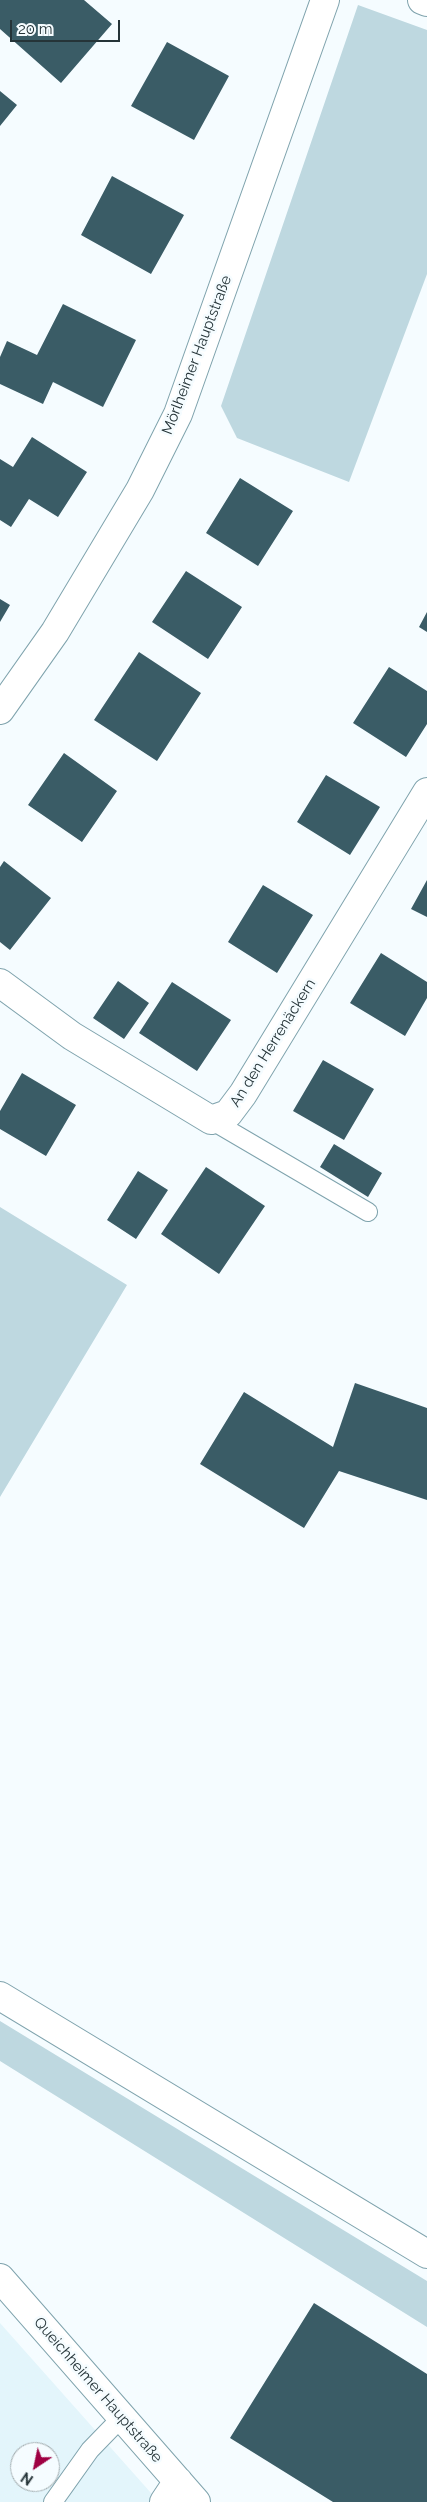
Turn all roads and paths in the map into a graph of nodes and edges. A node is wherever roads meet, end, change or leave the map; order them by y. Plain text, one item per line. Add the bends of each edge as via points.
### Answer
1 (326, 0) edge
2 (422, 0) edge
3 (427, 2) edge
4 (0, 710) edge
5 (427, 792) edge
6 (0, 983) edge
7 (210, 1120) junction
8 (368, 1212) dead end
9 (0, 1996) edge
10 (427, 2254) edge
11 (0, 2278) edge
12 (122, 2416) junction
13 (171, 2492) edge
14 (53, 2502) edge
15 (196, 2502) edge

1 - 4 street, Mörlheimer Hauptstraße via 178,414 140,490 56,632
2 - 3 street
5 - 7 street, An den Herrenäckern via 243,1094 228,1114
6 - 7 street via 72,1036
7 - 8 lane
9 - 10 street
11 - 12 street, Queichheimer Hauptstraße
12 - 13 street, Queichheimer Hauptstraße
12 - 14 lane via 90,2450
13 - 15 street, Queichheimer Hauptstraße

